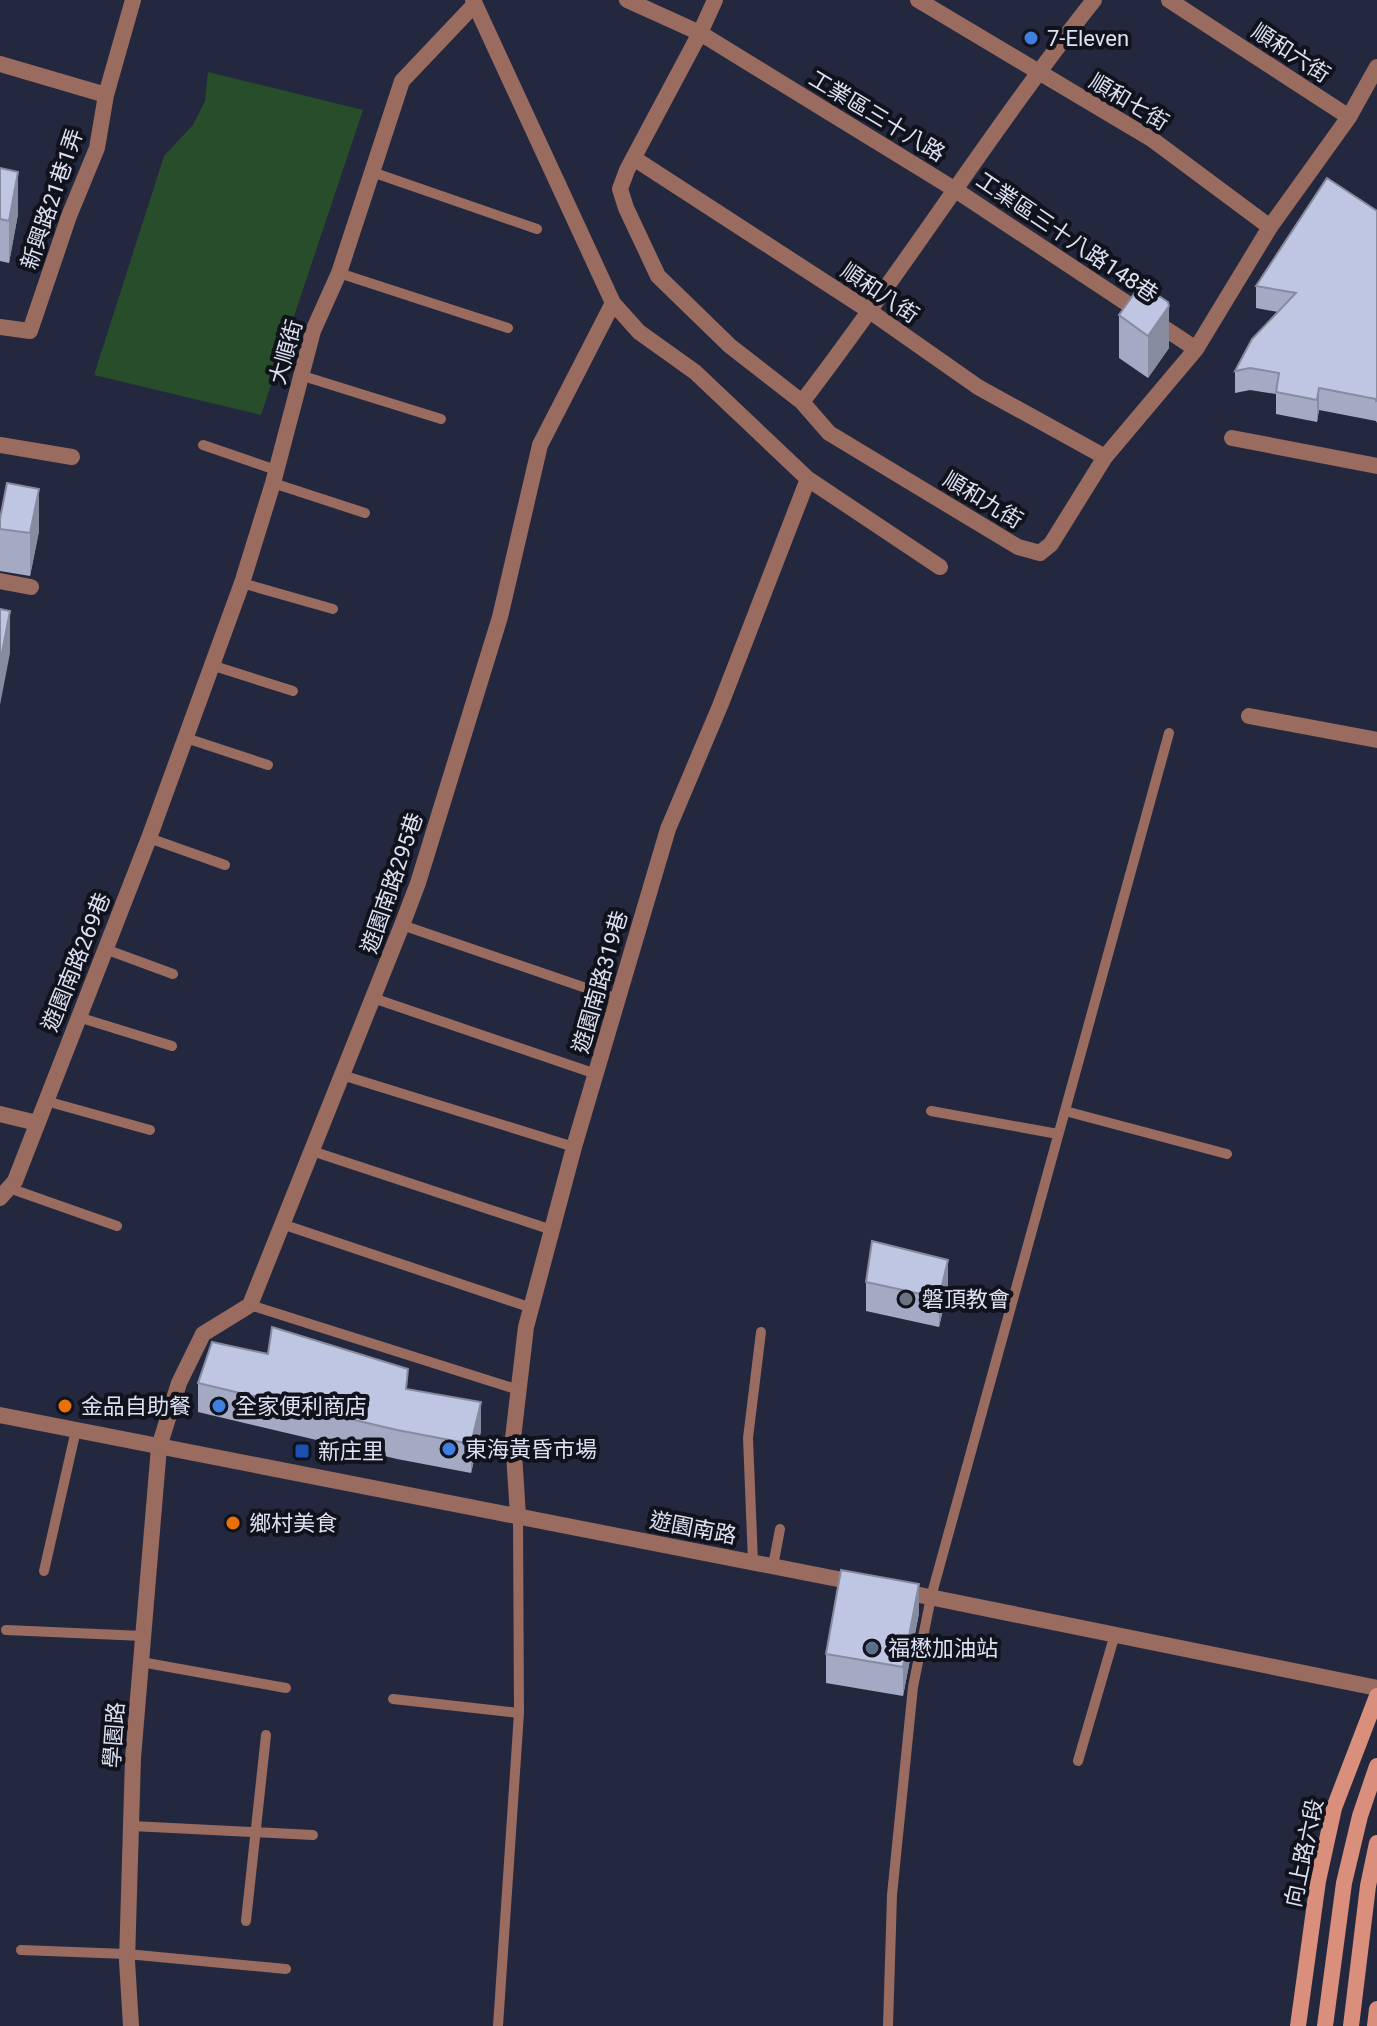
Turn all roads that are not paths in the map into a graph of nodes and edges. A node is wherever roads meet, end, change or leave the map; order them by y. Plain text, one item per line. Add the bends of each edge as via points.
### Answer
1 (133, 0) edge
2 (627, 0) edge
3 (715, 0) edge
4 (918, 0) edge
5 (1094, 0) edge
6 (1169, 0) edge
7 (474, 2) edge
8 (700, 33) junction
9 (0, 64) edge
10 (1377, 67) edge
11 (1037, 72) junction
12 (106, 95) junction
13 (1349, 117) junction
14 (635, 159) junction
15 (372, 172) junction
16 (954, 189) junction
17 (1270, 227) junction
18 (537, 229) dead end
19 (339, 273) junction
20 (613, 303) junction
21 (871, 312) junction
22 (0, 327) edge
23 (508, 328) dead end
24 (1196, 349) junction
25 (303, 376) junction
26 (802, 402) junction
27 (441, 419) dead end
28 (1232, 438) dead end
29 (0, 445) edge
30 (203, 445) dead end
31 (72, 457) dead end
32 (1105, 457) junction
33 (1377, 466) edge
34 (275, 476) junction
35 (808, 479) junction
36 (365, 513) dead end
37 (940, 567) dead end
38 (0, 581) edge
39 (242, 583) junction
40 (31, 587) dead end
41 (333, 609) dead end
42 (211, 665) junction
43 (293, 691) dead end
44 (1249, 716) dead end
45 (1169, 733) dead end
46 (186, 738) junction
47 (1377, 740) edge
48 (268, 765) dead end
49 (149, 838) junction
50 (225, 865) dead end
51 (402, 925) junction
52 (105, 949) junction
53 (173, 974) dead end
54 (373, 998) junction
55 (618, 999) junction
56 (78, 1017) junction
57 (172, 1046) dead end
58 (596, 1074) junction
59 (342, 1075) junction
60 (46, 1101) junction
61 (931, 1111) dead end
62 (1065, 1111) junction
63 (0, 1114) edge
64 (37, 1123) junction
65 (150, 1130) dead end
66 (1058, 1134) junction
67 (574, 1147) junction
68 (312, 1151) junction
69 (1227, 1154) dead end
70 (4, 1193) edge
71 (282, 1224) junction
72 (117, 1226) dead end
73 (552, 1230) junction
74 (250, 1305) junction
75 (532, 1308) junction
76 (761, 1332) dead end
77 (519, 1390) junction
78 (0, 1415) edge
79 (76, 1430) junction
80 (159, 1447) junction
81 (518, 1516) junction
82 (780, 1529) dead end
83 (753, 1562) junction
84 (773, 1566) junction
85 (44, 1571) dead end
86 (931, 1597) junction
87 (6, 1630) dead end
88 (1115, 1634) junction
89 (143, 1636) junction
90 (141, 1662) junction
91 (286, 1688) dead end
92 (1377, 1688) edge
93 (1377, 1696) edge
94 (393, 1699) dead end
95 (519, 1713) junction
96 (266, 1735) dead end
97 (1078, 1761) dead end
98 (1377, 1766) edge
99 (132, 1826) junction
100 (254, 1832) junction
101 (313, 1835) dead end
102 (1377, 1843) edge
103 (246, 1921) dead end
104 (21, 1950) dead end
105 (127, 1954) junction
106 (286, 1969) dead end
107 (1377, 2009) edge
108 (131, 2026) edge
109 (498, 2026) edge
110 (888, 2026) edge
111 (1298, 2026) edge
112 (1325, 2026) edge
113 (1351, 2026) edge
114 (1375, 2026) edge

1 - 12 street, 新興路21巷1弄
2 - 8 street, 工業區三十八路
3 - 8 street
4 - 11 street, 順和七街
5 - 11 street, 工業區三十八路
6 - 13 street, 順和六街
7 - 15 street, 大順街 via 402,81
7 - 20 street
8 - 14 street, 順和九街
8 - 16 street, 工業區三十八路
9 - 12 street
10 - 13 street, 順和九街
11 - 16 street, 工業區三十八路
11 - 17 street, 順和七街 via 1153,140
12 - 22 street, 新興路21巷1弄 via 97,148 30,331
13 - 17 street, 順和九街
14 - 21 street, 順和八街
14 - 26 street, 順和九街 via 620,189 658,276 730,346
15 - 18 lane
15 - 19 street, 大順街
16 - 21 street
16 - 24 street, 工業區三十八路148巷
17 - 24 street, 順和九街
19 - 23 lane
19 - 25 street, 大順街 via 313,331
20 - 35 street via 639,332 695,372
20 - 51 street, 遊園南路295巷 via 540,445 500,617
21 - 26 street
21 - 32 street, 順和八街 via 978,387
24 - 32 street, 順和九街
25 - 27 lane
25 - 34 street, 大順街
26 - 32 street, 順和九街 via 829,433 1018,547 1040,553 1051,544
28 - 33 street
29 - 31 street
30 - 34 lane
34 - 36 lane
34 - 39 street, 大順街
35 - 37 street
35 - 55 street, 遊園南路319巷 via 668,829
38 - 40 street
39 - 41 lane
39 - 42 street, 大順街
42 - 43 lane
42 - 46 street, 大順街
44 - 47 street
45 - 62 lane
46 - 48 lane
46 - 49 street, 遊園南路269巷
49 - 50 lane
49 - 52 street, 遊園南路269巷
51 - 54 street, 遊園南路295巷
51 - 55 lane
52 - 53 lane
52 - 56 street, 遊園南路269巷
54 - 58 lane
54 - 59 street, 遊園南路295巷
55 - 58 street, 遊園南路319巷
56 - 57 lane
56 - 60 street, 遊園南路269巷
58 - 67 street, 遊園南路319巷
59 - 67 lane
59 - 68 street, 遊園南路295巷
60 - 64 street, 遊園南路269巷
60 - 65 lane
61 - 66 lane
62 - 66 lane
62 - 69 lane
63 - 64 street
64 - 70 street, 遊園南路269巷 via 15,1181
66 - 86 lane
67 - 73 street, 遊園南路319巷
68 - 71 street, 遊園南路295巷
68 - 73 lane
70 - 72 lane
71 - 74 street, 遊園南路295巷
71 - 75 lane
73 - 75 street, 遊園南路319巷
74 - 77 lane
74 - 80 street via 203,1334 179,1383
75 - 77 street, 遊園南路319巷
76 - 83 lane via 748,1438
77 - 81 street, 遊園南路319巷 via 513,1438
78 - 79 street, 遊園南路
79 - 80 street, 遊園南路
79 - 85 lane
80 - 81 street, 遊園南路
80 - 89 street, 學園路
81 - 83 street, 遊園南路
81 - 95 lane
82 - 84 lane
83 - 84 street, 遊園南路
84 - 86 street, 遊園南路
86 - 88 street, 遊園南路
86 - 110 lane via 913,1687 893,1880
87 - 89 lane
88 - 92 street, 遊園南路
88 - 97 lane
89 - 90 street, 學園路
90 - 91 lane
90 - 99 street, 學園路
93 - 111 main road, 向上路六段 via 1334,1808
94 - 95 lane
95 - 109 lane
96 - 100 lane
98 - 112 main road, 向上路六段 via 1344,1883
99 - 100 lane
99 - 105 street, 學園路
100 - 101 lane
100 - 103 lane
102 - 113 main road
104 - 105 lane
105 - 106 lane
105 - 108 street, 學園路
107 - 114 main road

